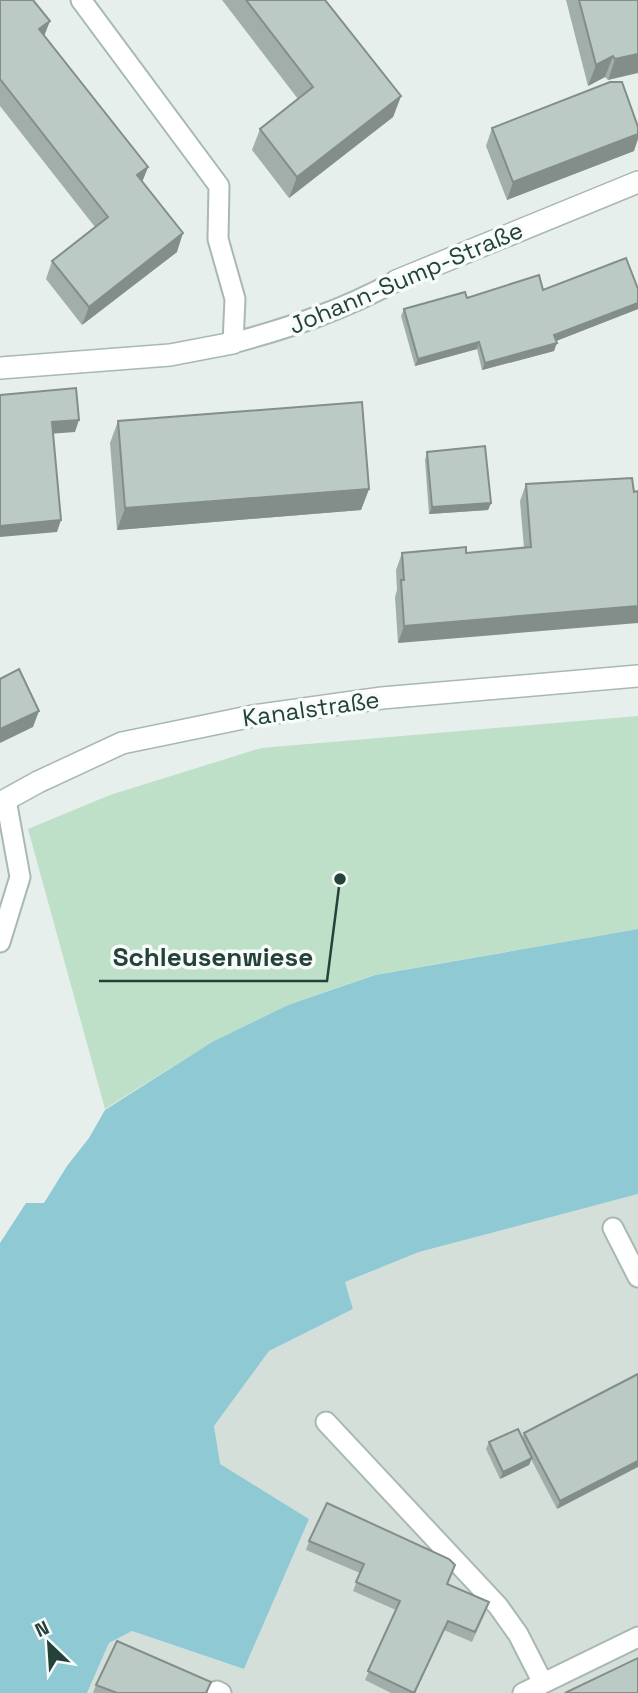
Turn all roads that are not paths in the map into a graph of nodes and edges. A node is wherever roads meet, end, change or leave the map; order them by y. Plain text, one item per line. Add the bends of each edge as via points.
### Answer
1 (81, 0) edge
2 (638, 182) edge
3 (397, 281) joint
4 (233, 343) junction
5 (0, 368) edge
6 (638, 676) edge
7 (3, 802) edge
8 (0, 942) edge
9 (613, 1228) dead end
10 (638, 1277) edge
11 (326, 1422) dead end
12 (638, 1637) edge
13 (543, 1683) junction
14 (523, 1693) edge

1 - 4 lane via 219,186 218,239 235,299
2 - 3 street, Johann-Sump-Straße
3 - 4 lane, Johann-Sump-Straße via 356,303 290,328
4 - 5 street, Johann-Sump-Straße via 170,355
6 - 7 street, Kanalstraße via 382,698 253,716 122,743
7 - 8 lane via 20,877
9 - 10 lane
11 - 13 lane via 498,1606
12 - 13 lane
13 - 14 lane

